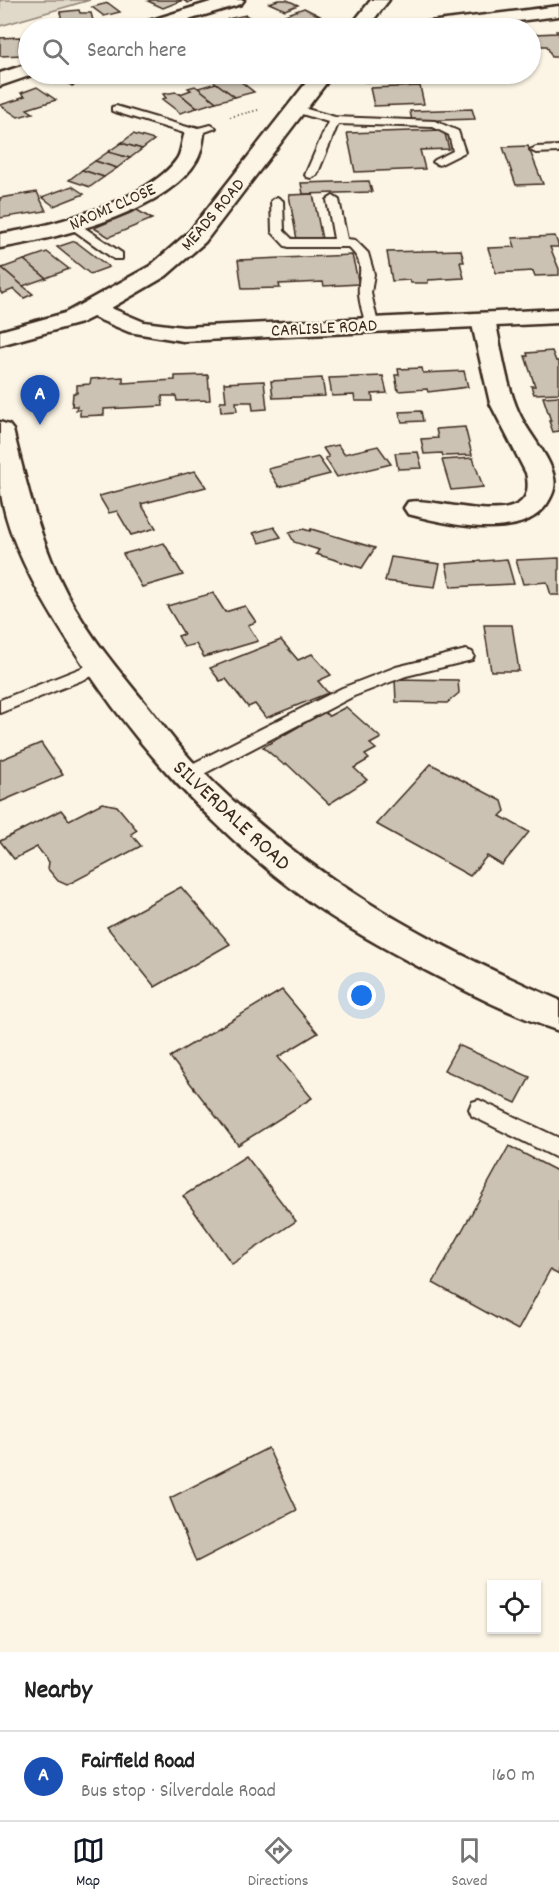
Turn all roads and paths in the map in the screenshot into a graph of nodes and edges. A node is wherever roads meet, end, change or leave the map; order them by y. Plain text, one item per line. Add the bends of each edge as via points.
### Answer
1 (235, 0) edge
2 (380, 0) edge
3 (559, 11) edge
4 (177, 18) edge
5 (366, 18) edge
6 (502, 18) edge
7 (18, 74) edge
8 (0, 80) edge
9 (315, 84) edge
10 (116, 109) dead end
11 (296, 109) junction
12 (334, 120) junction
13 (202, 131) junction
14 (559, 149) edge
15 (536, 150) dead end
16 (439, 162) dead end
17 (311, 175) dead end
18 (333, 200) dead end
19 (277, 201) dead end
20 (73, 224) junction
21 (0, 242) edge
22 (341, 242) junction
23 (118, 256) dead end
24 (94, 308) junction
25 (559, 316) edge
26 (483, 320) junction
27 (372, 324) junction
28 (0, 339) edge
29 (1, 438) edge
30 (418, 508) dead end
31 (466, 657) dead end
32 (99, 667) junction
33 (0, 707) edge
34 (186, 776) junction
35 (559, 1016) edge
36 (479, 1109) dead end
37 (559, 1149) edge

1 - 4 street
2 - 5 street
3 - 6 street
7 - 8 street
9 - 11 street, MEADS ROAD
10 - 13 lane
11 - 12 lane
11 - 13 path via 284,104 273,106 214,121
11 - 24 street, MEADS ROAD via 197,237 159,271
12 - 16 lane via 445,127 454,133 459,152
12 - 17 lane
13 - 20 street, NAOMI CLOSE via 183,166 167,180 143,195
14 - 15 lane
18 - 22 lane
19 - 22 lane via 278,232 289,243
20 - 21 street, NAOMI CLOSE
20 - 23 lane
22 - 27 lane via 351,243 362,253 368,274 365,293
24 - 27 street, CARLISLE ROAD via 128,326 183,334
24 - 28 street, MEADS ROAD
25 - 26 street, CARLISLE ROAD
26 - 27 street, CARLISLE ROAD
26 - 30 street via 507,414 539,471 542,487 530,510 514,518 493,519
29 - 32 street, SILVERDALE ROAD via 21,522 53,595
31 - 34 lane via 402,671 348,692
32 - 33 lane
32 - 34 street, SILVERDALE ROAD
34 - 35 street, SILVERDALE ROAD via 252,837 316,888 369,922 480,982
36 - 37 lane

